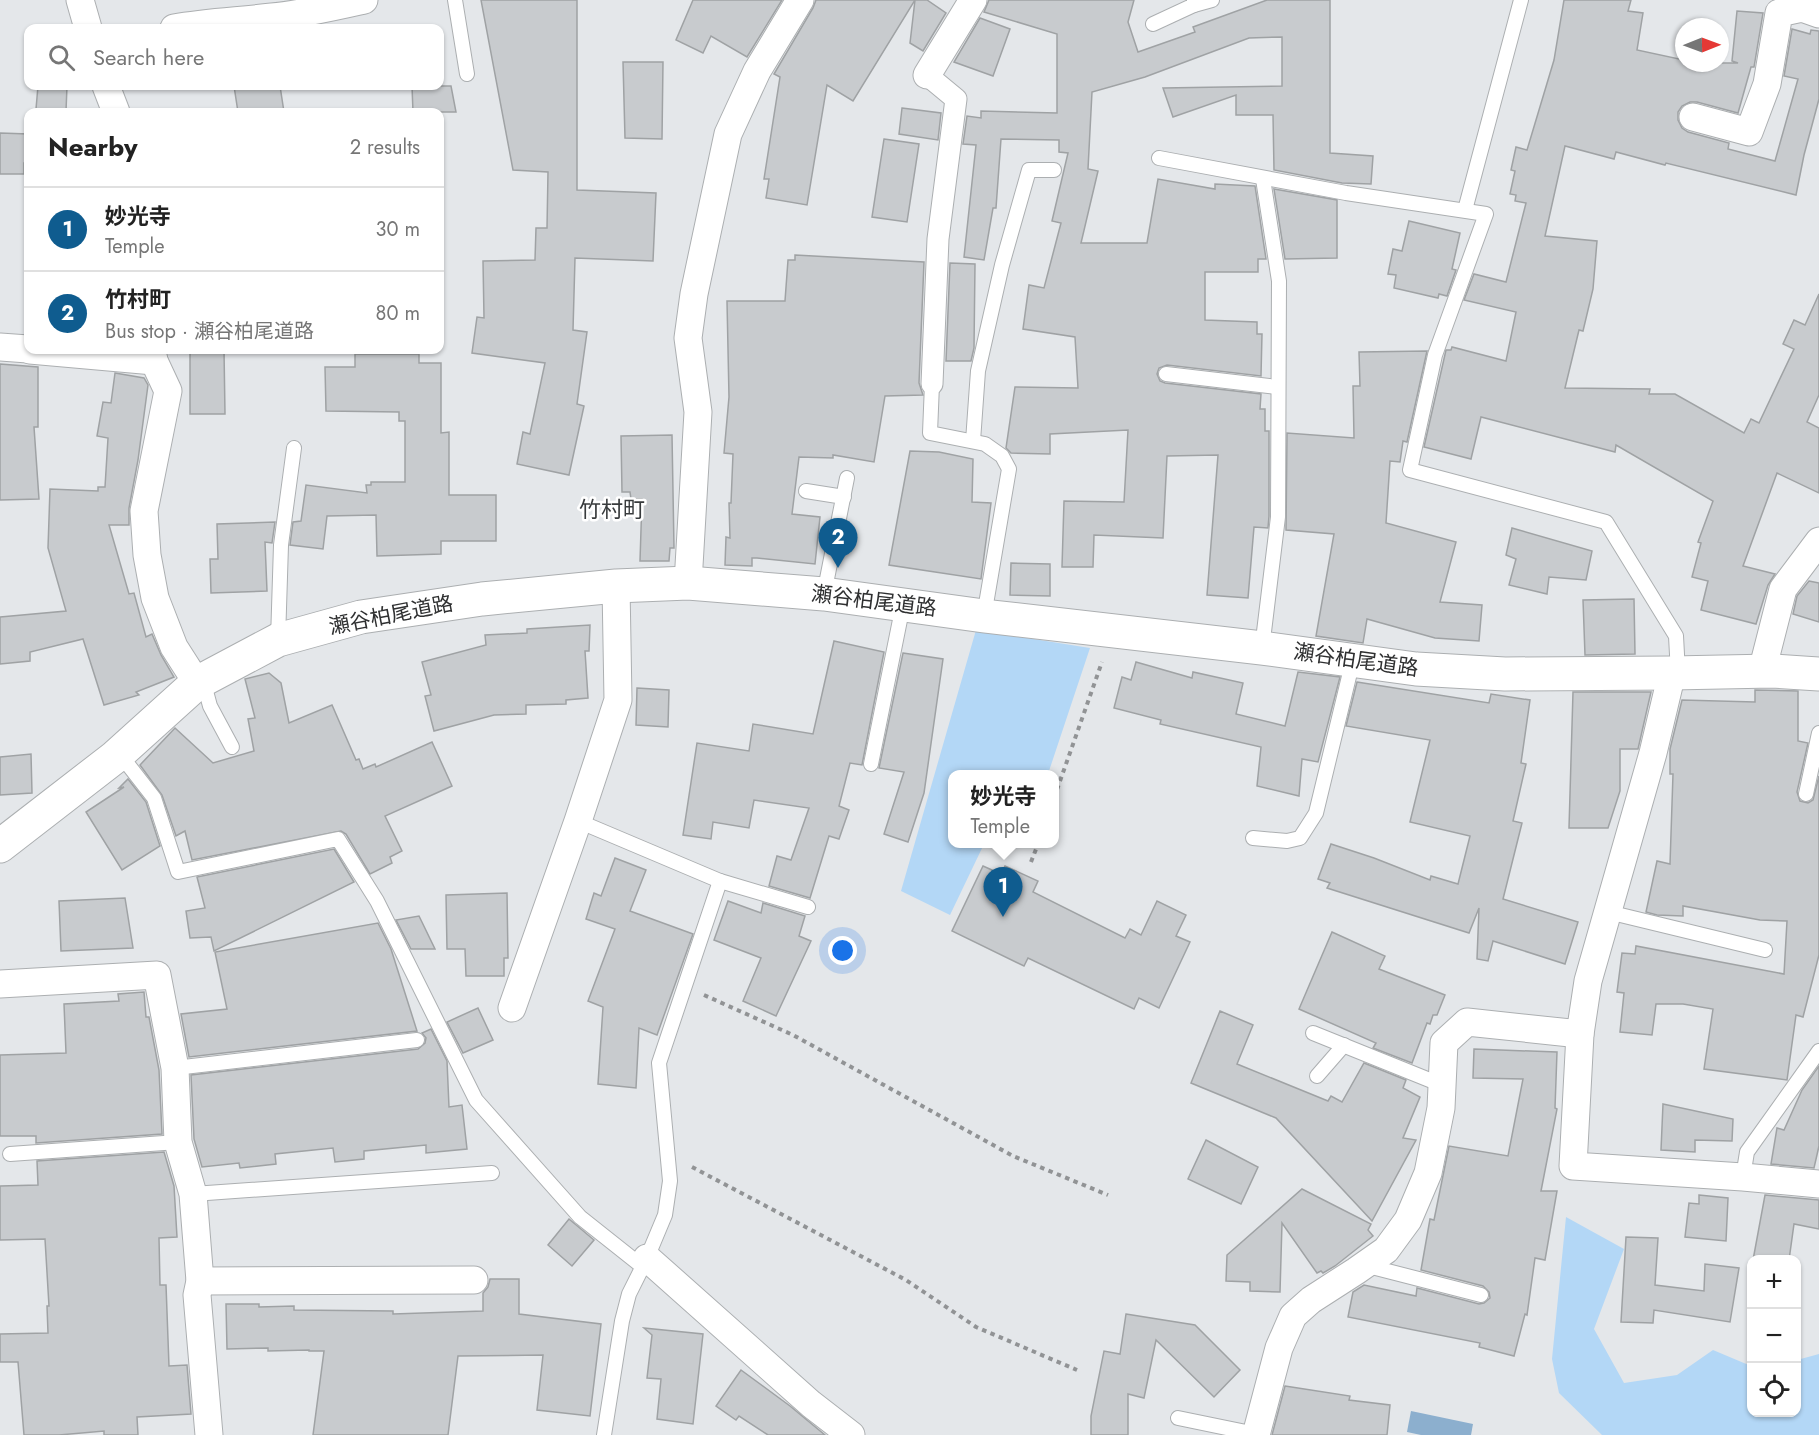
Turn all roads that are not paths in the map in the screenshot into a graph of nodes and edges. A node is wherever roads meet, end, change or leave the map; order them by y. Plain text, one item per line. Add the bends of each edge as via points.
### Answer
1 (80, 0) edge
2 (364, 0) edge
3 (455, 0) edge
4 (800, 0) edge
5 (973, 0) edge
6 (1212, 0) edge
7 (1521, 0) edge
8 (1194, 3) edge
9 (1819, 14) edge
10 (87, 24) edge
11 (194, 24) edge
12 (1153, 24) dead end
13 (467, 74) dead end
14 (927, 75) joint
15 (108, 90) edge
16 (114, 108) edge
17 (1693, 117) dead end
18 (1159, 158) dead end
19 (1054, 170) dead end
20 (1263, 179) junction
21 (1466, 210) junction
22 (0, 347) edge
23 (24, 349) edge
24 (132, 354) edge
25 (153, 355) edge
26 (1166, 374) dead end
27 (932, 384) joint
28 (1277, 387) junction
29 (973, 441) junction
30 (294, 448) dead end
31 (847, 478) dead end
32 (806, 491) dead end
33 (844, 497) junction
34 (1819, 541) edge
35 (688, 583) junction
36 (616, 586) junction
37 (824, 594) junction
38 (903, 605) junction
39 (984, 616) junction
40 (278, 640) junction
41 (1262, 648) junction
42 (1353, 660) junction
43 (1762, 671) junction
44 (1675, 673) junction
45 (1819, 674) edge
46 (200, 681) junction
47 (1819, 733) edge
48 (232, 747) dead end
49 (119, 753) junction
50 (1816, 760) edge
51 (871, 764) dead end
52 (1806, 794) dead end
53 (578, 821) junction
54 (1253, 838) dead end
55 (0, 846) edge
56 (720, 881) junction
57 (807, 907) dead end
58 (1608, 912) junction
59 (1765, 950) dead end
60 (0, 984) edge
61 (512, 1008) dead end
62 (1313, 1033) dead end
63 (1580, 1034) junction
64 (417, 1040) dead end
65 (1344, 1045) junction
66 (1819, 1051) edge
67 (175, 1068) junction
68 (1317, 1076) dead end
69 (1442, 1085) junction
70 (178, 1142) junction
71 (10, 1154) dead end
72 (492, 1173) dead end
73 (1743, 1177) junction
74 (1819, 1184) edge
75 (193, 1194) junction
76 (645, 1263) junction
77 (1364, 1266) junction
78 (474, 1280) dead end
79 (200, 1281) junction
80 (1481, 1295) dead end
81 (1178, 1418) dead end
82 (209, 1435) edge
83 (604, 1435) edge
84 (851, 1435) edge
85 (1256, 1435) edge

1 - 10 street
2 - 11 street via 270,18
3 - 13 lane
4 - 35 street via 757,72 728,134 694,294 688,338 698,412
5 - 14 street
6 - 8 lane
7 - 21 lane
8 - 12 lane
9 - 17 street via 1803,8 1779,13 1767,84 1749,132
14 - 27 street via 956,99 939,239
15 - 16 street
18 - 20 lane
19 - 29 lane via 1029,171 978,371
20 - 21 lane
20 - 28 lane via 1279,281
21 - 44 lane via 1485,214 1435,355 1410,470 1606,522 1676,636
22 - 23 street
24 - 25 street
25 - 46 street via 168,391 144,511 147,555 155,598 174,647
26 - 28 lane
27 - 29 lane via 930,433
28 - 41 lane via 1278,517
29 - 39 lane via 1002,456 1009,469
30 - 40 lane via 281,545
31 - 33 lane
32 - 33 lane
33 - 37 lane
34 - 43 street via 1783,589
35 - 36 main road, 瀬谷柏尾道路
35 - 37 main road, 瀬谷柏尾道路
36 - 40 main road, 瀬谷柏尾道路 via 361,616
36 - 53 street via 618,700
37 - 38 main road, 瀬谷柏尾道路
38 - 39 main road, 瀬谷柏尾道路
38 - 51 lane
39 - 41 main road, 瀬谷柏尾道路
40 - 46 main road, 瀬谷柏尾道路
41 - 42 main road, 瀬谷柏尾道路
42 - 44 main road, 瀬谷柏尾道路 via 1416,669 1505,674
42 - 54 lane via 1312,821 1300,838
43 - 44 main road, 瀬谷柏尾道路
43 - 45 main road, 瀬谷柏尾道路
44 - 58 street
46 - 48 lane
46 - 49 main road, 瀬谷柏尾道路
47 - 50 lane
49 - 55 main road, 瀬谷柏尾道路
49 - 76 lane via 154,798 178,872 338,839 377,901 476,1100 580,1217
50 - 52 lane
53 - 56 lane
53 - 61 street
56 - 57 lane
56 - 76 lane via 659,1063 670,1181 666,1215
58 - 59 lane
58 - 63 street via 1588,981
60 - 67 street via 156,975
62 - 65 lane
63 - 69 street via 1467,1022 1444,1043
63 - 73 street via 1573,1166
64 - 67 lane
65 - 68 lane
65 - 69 lane
66 - 73 lane via 1747,1152
67 - 70 street
69 - 77 street via 1428,1173 1408,1220 1386,1250
70 - 71 lane
70 - 75 street
72 - 75 lane
73 - 74 street
75 - 79 street
76 - 83 lane via 629,1294 622,1322
76 - 84 street
77 - 80 lane
77 - 85 street via 1293,1316
78 - 79 street
79 - 82 street via 197,1295
81 - 85 lane

